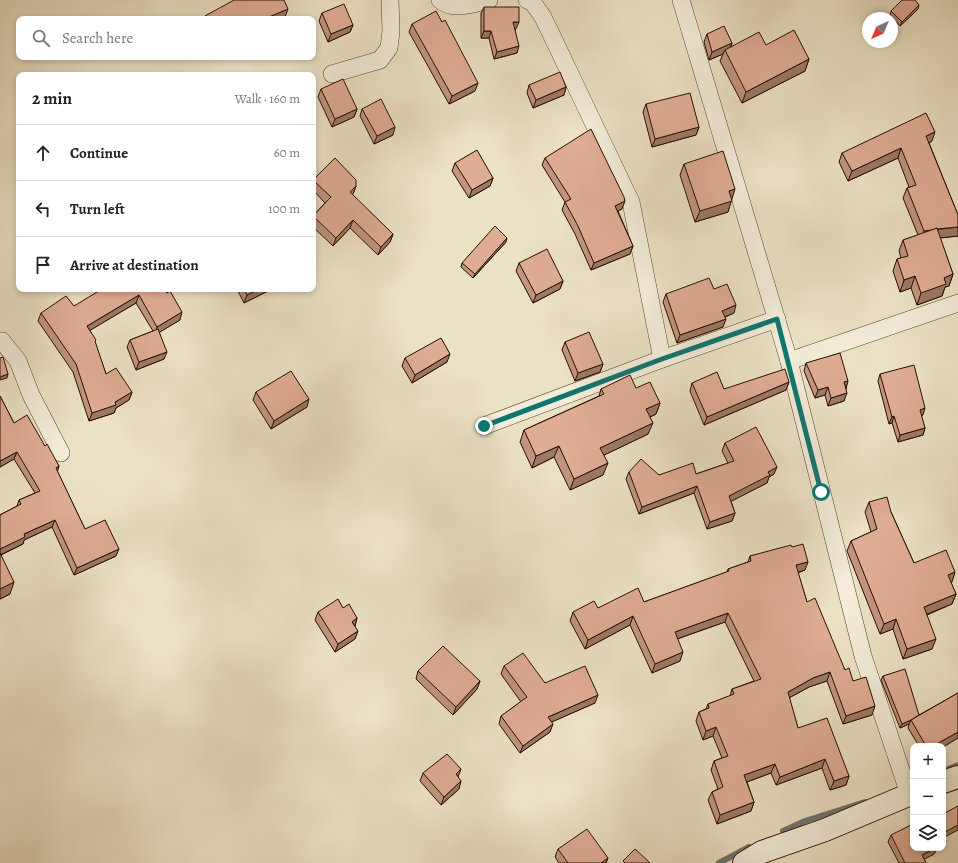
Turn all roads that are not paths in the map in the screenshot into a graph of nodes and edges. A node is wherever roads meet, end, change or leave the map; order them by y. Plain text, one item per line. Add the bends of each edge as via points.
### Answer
1 (390, 0) edge
2 (440, 0) edge
3 (489, 0) edge
4 (527, 0) edge
5 (681, 0) edge
6 (332, 74) dead end
7 (958, 303) edge
8 (777, 319) junction
9 (0, 341) edge
10 (662, 359) junction
11 (789, 361) junction
12 (484, 426) dead end
13 (61, 453) dead end
14 (958, 777) edge
15 (946, 781) edge
16 (910, 790) edge
17 (910, 793) edge
18 (744, 863) edge

1 - 6 street via 389,48 380,60
2 - 3 street via 456,7
4 - 10 street via 544,16 630,202
5 - 8 street
7 - 11 street
8 - 10 street
8 - 11 street
9 - 13 street via 18,361 31,395
10 - 12 street
11 - 16 street via 863,656
14 - 15 street
17 - 18 street via 825,830 762,852

